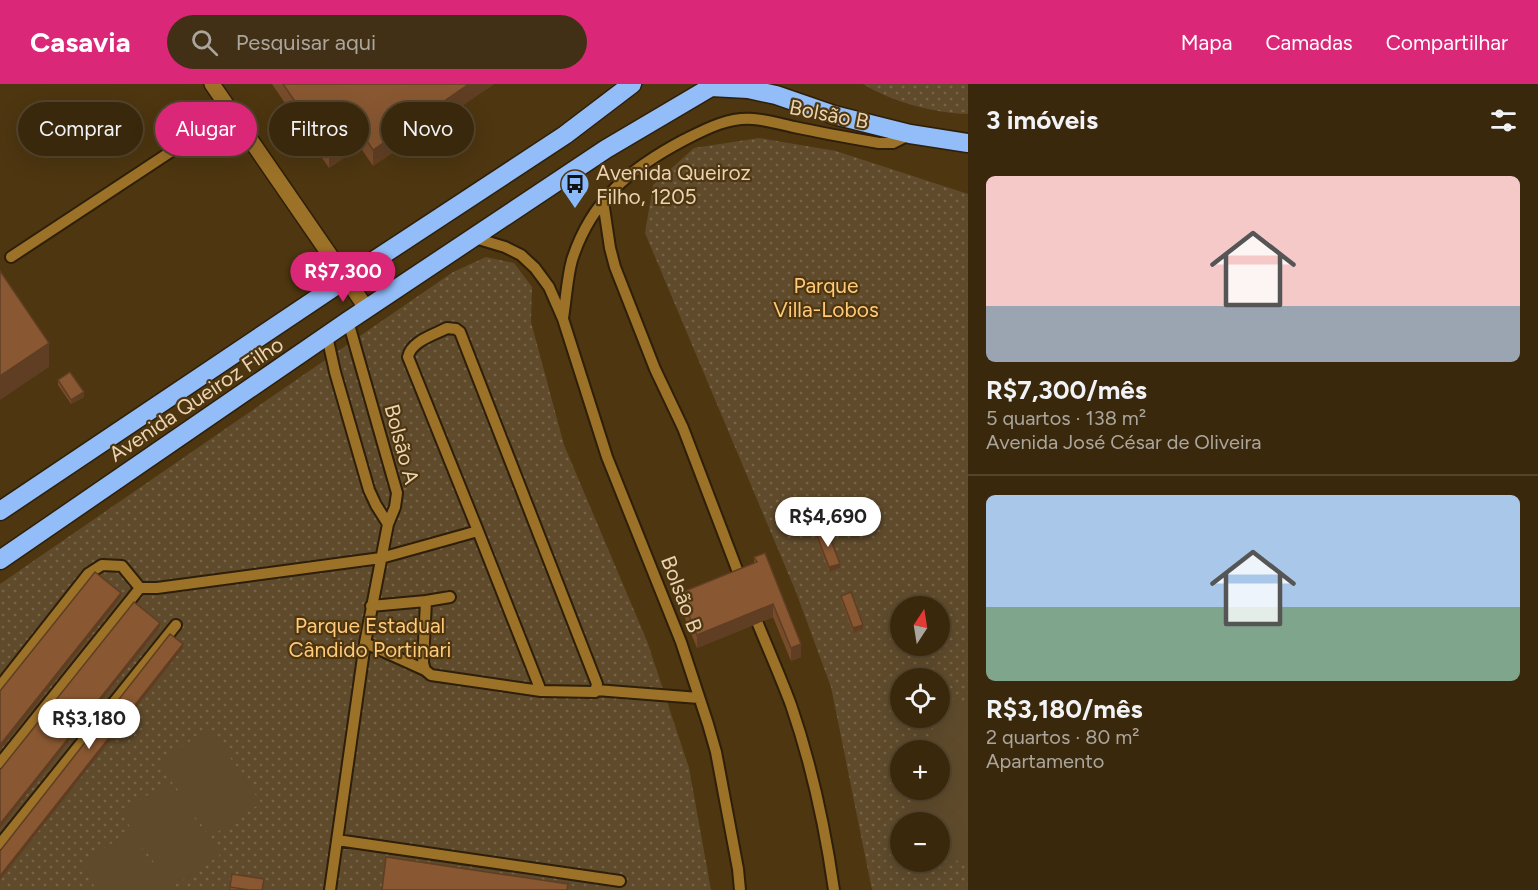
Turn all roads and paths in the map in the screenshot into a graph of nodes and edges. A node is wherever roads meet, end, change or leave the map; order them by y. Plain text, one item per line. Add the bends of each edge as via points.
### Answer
1 (212, 84) edge
2 (632, 84) edge
3 (716, 85) edge
4 (224, 102) edge
5 (910, 134) junction
6 (968, 143) edge
7 (257, 150) edge
8 (164, 156) edge
9 (603, 201) junction
10 (475, 238) junction
11 (11, 257) dead end
12 (346, 279) junction
13 (367, 309) junction
14 (563, 319) junction
15 (348, 321) junction
16 (327, 336) junction
17 (0, 511) edge
18 (388, 524) junction
19 (478, 531) junction
20 (381, 558) junction
21 (0, 560) edge
22 (741, 580) edge
23 (140, 588) junction
24 (450, 597) dead end
25 (426, 601) junction
26 (371, 606) junction
27 (758, 624) edge
28 (176, 625) dead end
29 (365, 643) junction
30 (425, 670) junction
31 (0, 686) edge
32 (596, 690) junction
33 (541, 692) junction
34 (699, 698) junction
35 (0, 763) edge
36 (337, 840) junction
37 (0, 844) edge
38 (620, 881) dead end
39 (330, 890) edge
40 (740, 890) edge
41 (834, 890) edge

1 - 4 street
2 - 12 highway, Avenida Queiroz Filho via 565,135
3 - 5 highway via 776,95
3 - 10 highway, Avenida Queiroz Filho via 606,149
5 - 6 highway
5 - 9 lane, Bolsão B via 893,143 879,143 753,119 731,120 666,150 631,173
7 - 12 street
8 - 11 lane
9 - 14 lane, Bolsão B via 585,229 572,261
9 - 22 lane via 615,267
10 - 13 highway, Avenida Queiroz Filho
10 - 14 lane, Bolsão B via 521,255 549,287
12 - 13 street
12 - 17 highway, Avenida Queiroz Filho
13 - 15 highway, Avenida Queiroz Filho
14 - 34 lane, Bolsão B via 607,458 681,642
15 - 16 highway, Avenida Queiroz Filho
15 - 18 lane, Bolsão A via 397,493
16 - 18 lane, Bolsão A via 369,490
16 - 21 highway, Avenida Queiroz Filho
18 - 20 lane
19 - 20 lane
19 - 32 lane via 408,357 415,345 447,328 460,332 597,684
19 - 33 lane
20 - 23 lane
20 - 26 lane
23 - 31 lane via 122,566 102,565 88,574
23 - 35 lane
24 - 25 lane
25 - 26 lane
25 - 30 lane
26 - 29 lane
27 - 41 lane via 808,760
28 - 37 lane
29 - 30 lane
29 - 36 lane
30 - 33 lane via 431,675
32 - 33 lane
32 - 34 lane
34 - 40 lane, Bolsão B via 716,752
36 - 38 lane
36 - 39 lane

